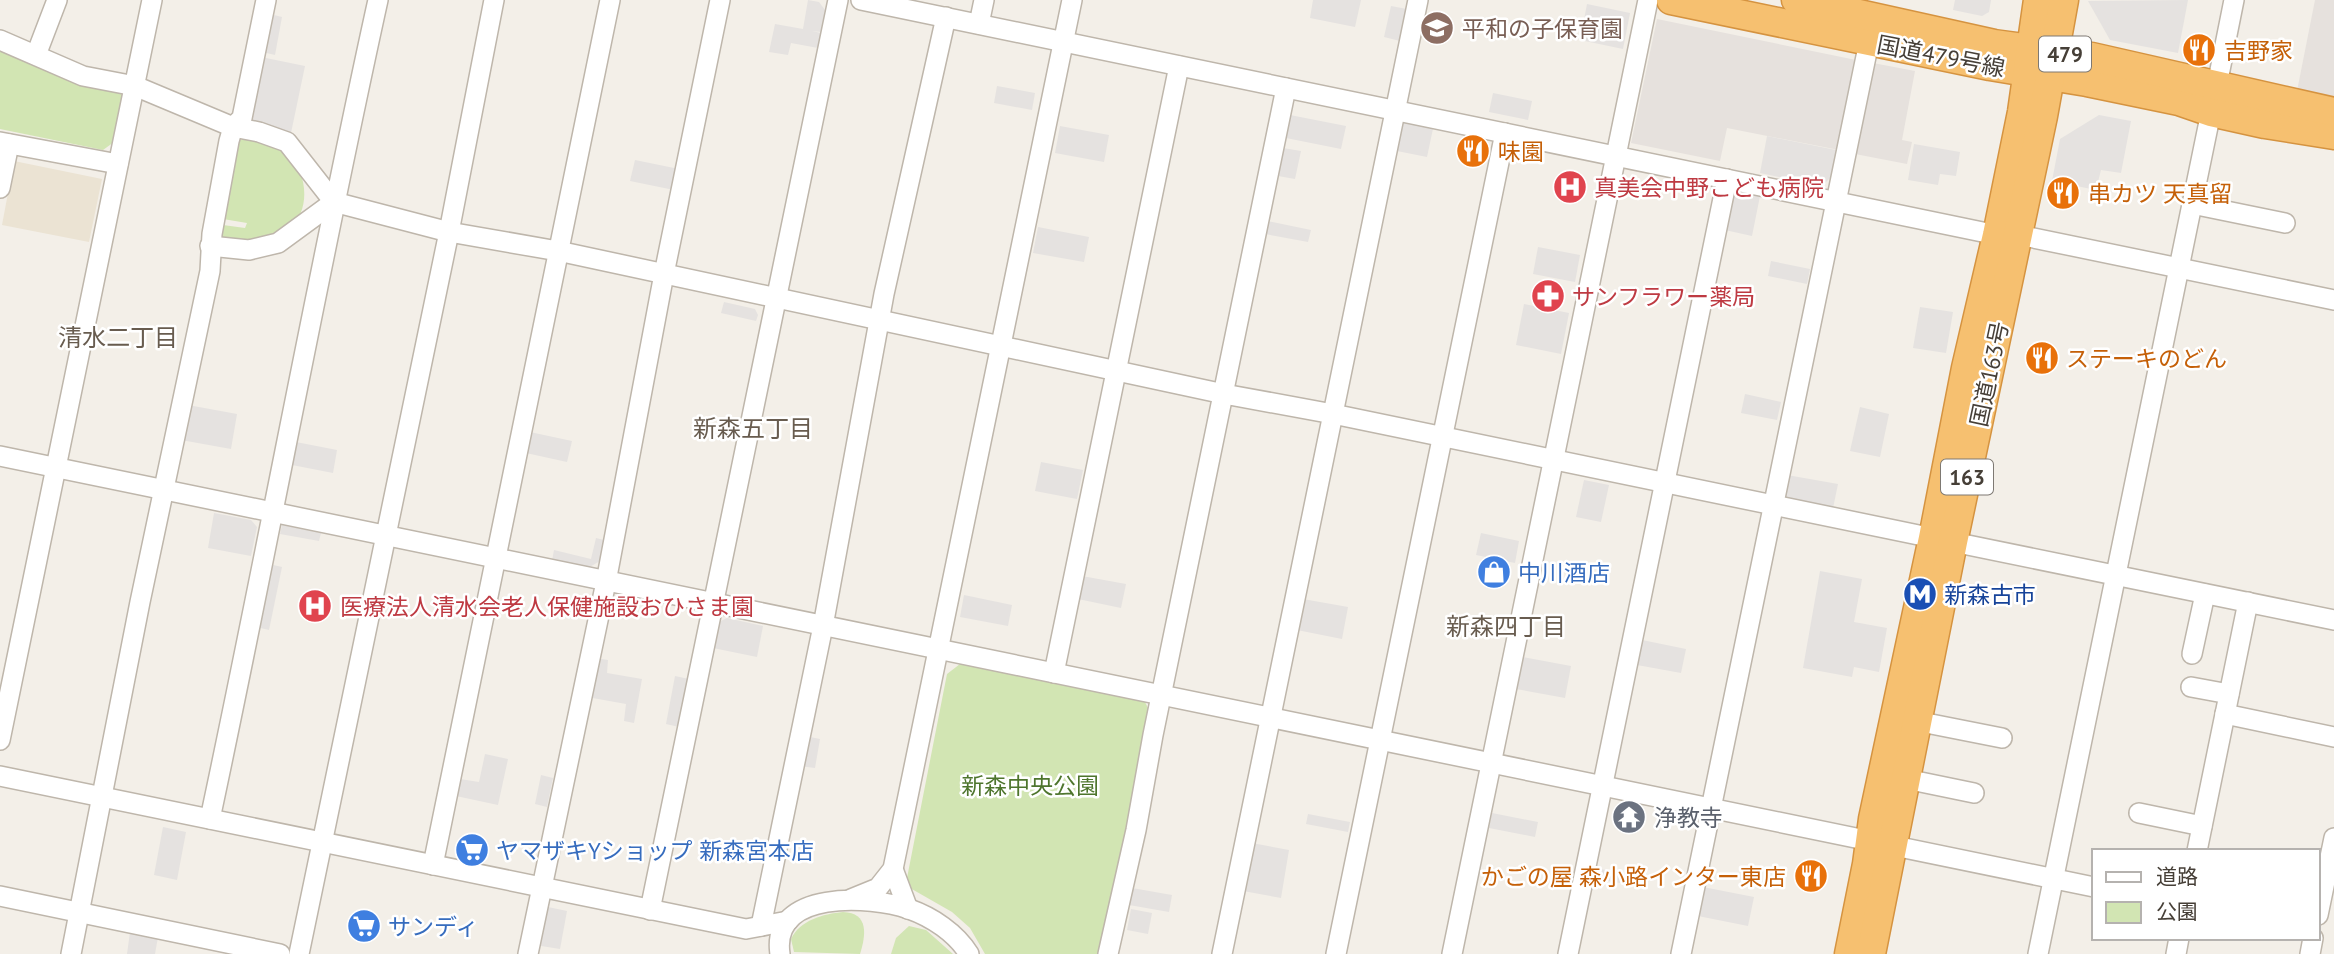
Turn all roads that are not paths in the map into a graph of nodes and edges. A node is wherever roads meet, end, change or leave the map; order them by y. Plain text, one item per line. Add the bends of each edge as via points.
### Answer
1 (57, 0) edge
2 (152, 0) edge
3 (266, 0) edge
4 (378, 0) edge
5 (494, 0) edge
6 (610, 0) edge
7 (720, 0) edge
8 (838, 0) edge
9 (861, 0) edge
10 (984, 0) edge
11 (1072, 0) edge
12 (1418, 0) edge
13 (1647, 0) edge
14 (1671, 0) edge
15 (1796, 0) edge
16 (2038, 0) edge
17 (2064, 0) edge
18 (2234, 0) edge
19 (946, 17) junction
20 (979, 24) junction
21 (0, 40) edge
22 (1063, 42) junction
23 (1869, 42) junction
24 (36, 54) junction
25 (2041, 62) junction
26 (1179, 66) junction
27 (135, 86) junction
28 (1286, 88) junction
29 (2214, 99) junction
30 (1396, 110) junction
31 (2334, 112) edge
32 (233, 127) junction
33 (1505, 132) junction
34 (2334, 135) edge
35 (5, 143) edge
36 (1616, 155) junction
37 (118, 164) junction
38 (1727, 179) junction
39 (0, 188) edge
40 (1836, 201) junction
41 (334, 202) junction
42 (2192, 204) junction
43 (2285, 223) dead end
44 (449, 232) junction
45 (2008, 235) junction
46 (210, 246) junction
47 (558, 251) junction
48 (2179, 268) junction
49 (664, 274) junction
50 (775, 299) junction
51 (2334, 300) edge
52 (878, 321) junction
53 (1001, 347) junction
54 (1116, 370) junction
55 (1224, 394) junction
56 (1333, 414) junction
57 (1443, 437) junction
58 (0, 456) edge
59 (1553, 461) junction
60 (56, 468) junction
61 (1665, 482) junction
62 (163, 490) junction
63 (1773, 505) junction
64 (273, 512) junction
65 (385, 535) junction
66 (1943, 540) junction
67 (496, 557) junction
68 (2116, 575) junction
69 (606, 582) junction
70 (2205, 594) junction
71 (714, 603) junction
72 (2248, 603) junction
73 (2334, 620) edge
74 (823, 626) junction
75 (938, 649) junction
76 (2192, 654) dead end
77 (1054, 673) junction
78 (2191, 687) dead end
79 (2229, 694) junction
80 (1162, 695) junction
81 (2225, 715) junction
82 (1270, 719) junction
83 (1916, 721) junction
84 (2334, 737) edge
85 (2003, 738) dead end
86 (0, 740) edge
87 (1380, 740) junction
88 (1492, 763) junction
89 (0, 776) edge
90 (1906, 779) junction
91 (1603, 785) junction
92 (1974, 793) dead end
93 (102, 797) junction
94 (1711, 808) junction
95 (2139, 813) dead end
96 (210, 819) junction
97 (2202, 825) junction
98 (2334, 838) edge
99 (321, 843) junction
100 (1881, 844) junction
101 (2197, 849) edge
102 (433, 865) junction
103 (893, 869) junction
104 (2053, 878) junction
105 (2092, 887) edge
106 (542, 888) junction
107 (0, 896) edge
108 (851, 900) junction
109 (2320, 905) edge
110 (908, 909) junction
111 (650, 910) junction
112 (78, 912) junction
113 (788, 921) junction
114 (754, 928) junction
115 (71, 954) edge
116 (280, 954) edge
117 (299, 954) edge
118 (528, 954) edge
119 (779, 954) edge
120 (969, 954) edge
121 (1108, 954) edge
122 (1222, 954) edge
123 (1336, 954) edge
124 (1452, 954) edge
125 (1568, 954) edge
126 (1681, 954) edge
127 (1849, 954) edge
128 (1871, 954) edge
129 (2038, 954) edge

1 - 24 street
2 - 27 street
3 - 32 street via 242,118
4 - 41 street
5 - 44 street
6 - 47 street
7 - 49 street
8 - 50 street
9 - 19 street
10 - 20 street
11 - 22 street
12 - 30 street
13 - 36 street
14 - 23 highway, 国道479号線 / 479
15 - 25 highway, 国道479号線 / 479 via 1981,42
16 - 25 highway, 国道163号 / 163
17 - 25 highway, 国道163号 / 163
18 - 29 street
19 - 20 street
19 - 52 street
20 - 22 street
21 - 24 street
22 - 26 street
22 - 53 street
23 - 25 highway, 国道479号線 / 479
23 - 40 street
24 - 27 street via 83,76
25 - 29 highway, 国道479号線 / 479 via 2092,57
25 - 45 highway, 国道163号 / 163
26 - 28 street
26 - 54 street
27 - 32 street
27 - 37 street
28 - 30 street
28 - 55 street
29 - 31 highway, 国道479号線 / 479
29 - 34 highway, 国道479号線 / 479
29 - 42 street
30 - 33 street
30 - 56 street
32 - 41 street via 287,142
32 - 46 street
33 - 36 street
33 - 57 street
35 - 37 street
35 - 39 street
36 - 38 street
36 - 59 street
37 - 60 street
38 - 40 street
38 - 61 street
40 - 45 street
40 - 63 street
41 - 44 street
41 - 46 street via 278,243 250,250
41 - 64 street
42 - 43 street
42 - 48 street
44 - 47 street
44 - 65 street
45 - 48 street
45 - 66 highway, 国道163号 / 163 via 1966,368
46 - 62 street via 210,271
47 - 49 street
47 - 67 street
48 - 51 street
48 - 68 street
49 - 50 street
49 - 69 street
50 - 52 street
50 - 71 street
52 - 53 street
52 - 74 street
53 - 54 street
53 - 75 street
54 - 55 street
54 - 77 street
55 - 56 street
55 - 80 street
56 - 57 street
56 - 82 street
57 - 59 street
57 - 87 street
58 - 60 street
59 - 61 street
59 - 88 street
60 - 62 street
60 - 86 street
61 - 63 street
61 - 91 street
62 - 64 street
62 - 93 street
63 - 66 street
63 - 94 street
64 - 65 street
64 - 96 street
65 - 67 street
65 - 99 street
66 - 68 street
66 - 83 highway, 国道163号 / 163
66 - 100 highway, 国道163号 / 163
67 - 69 street
67 - 102 street
68 - 70 street
68 - 104 street
69 - 71 street
69 - 106 street
70 - 72 street
70 - 76 street
71 - 74 street
71 - 111 street
72 - 73 street
72 - 79 street
74 - 75 street
74 - 114 street
75 - 77 street
75 - 103 street
77 - 80 street
78 - 79 street
79 - 81 street
80 - 82 street
80 - 121 street
81 - 84 street
81 - 97 street
82 - 87 street
82 - 122 street
83 - 85 street
83 - 90 highway, 国道163号 / 163
87 - 88 street
87 - 123 street
88 - 91 street
88 - 124 street
89 - 93 street
90 - 92 street
90 - 100 highway, 国道163号 / 163
91 - 94 street
91 - 125 street
93 - 96 street
93 - 112 street
94 - 100 street
94 - 126 street
95 - 97 street
96 - 99 street
97 - 101 street
98 - 109 street
99 - 102 street
99 - 117 street
100 - 104 street
100 - 127 highway, 国道163号 / 163 via 1867,864
100 - 128 highway, 国道163号 / 163
102 - 106 street
103 - 108 street via 878,888
103 - 110 street
104 - 105 street
104 - 129 street
106 - 111 street
106 - 118 street
107 - 112 street
108 - 110 street
108 - 113 street via 817,904
110 - 120 street via 943,928
111 - 114 street
112 - 115 street
112 - 116 street
113 - 114 street
113 - 119 street
114 - 119 street

